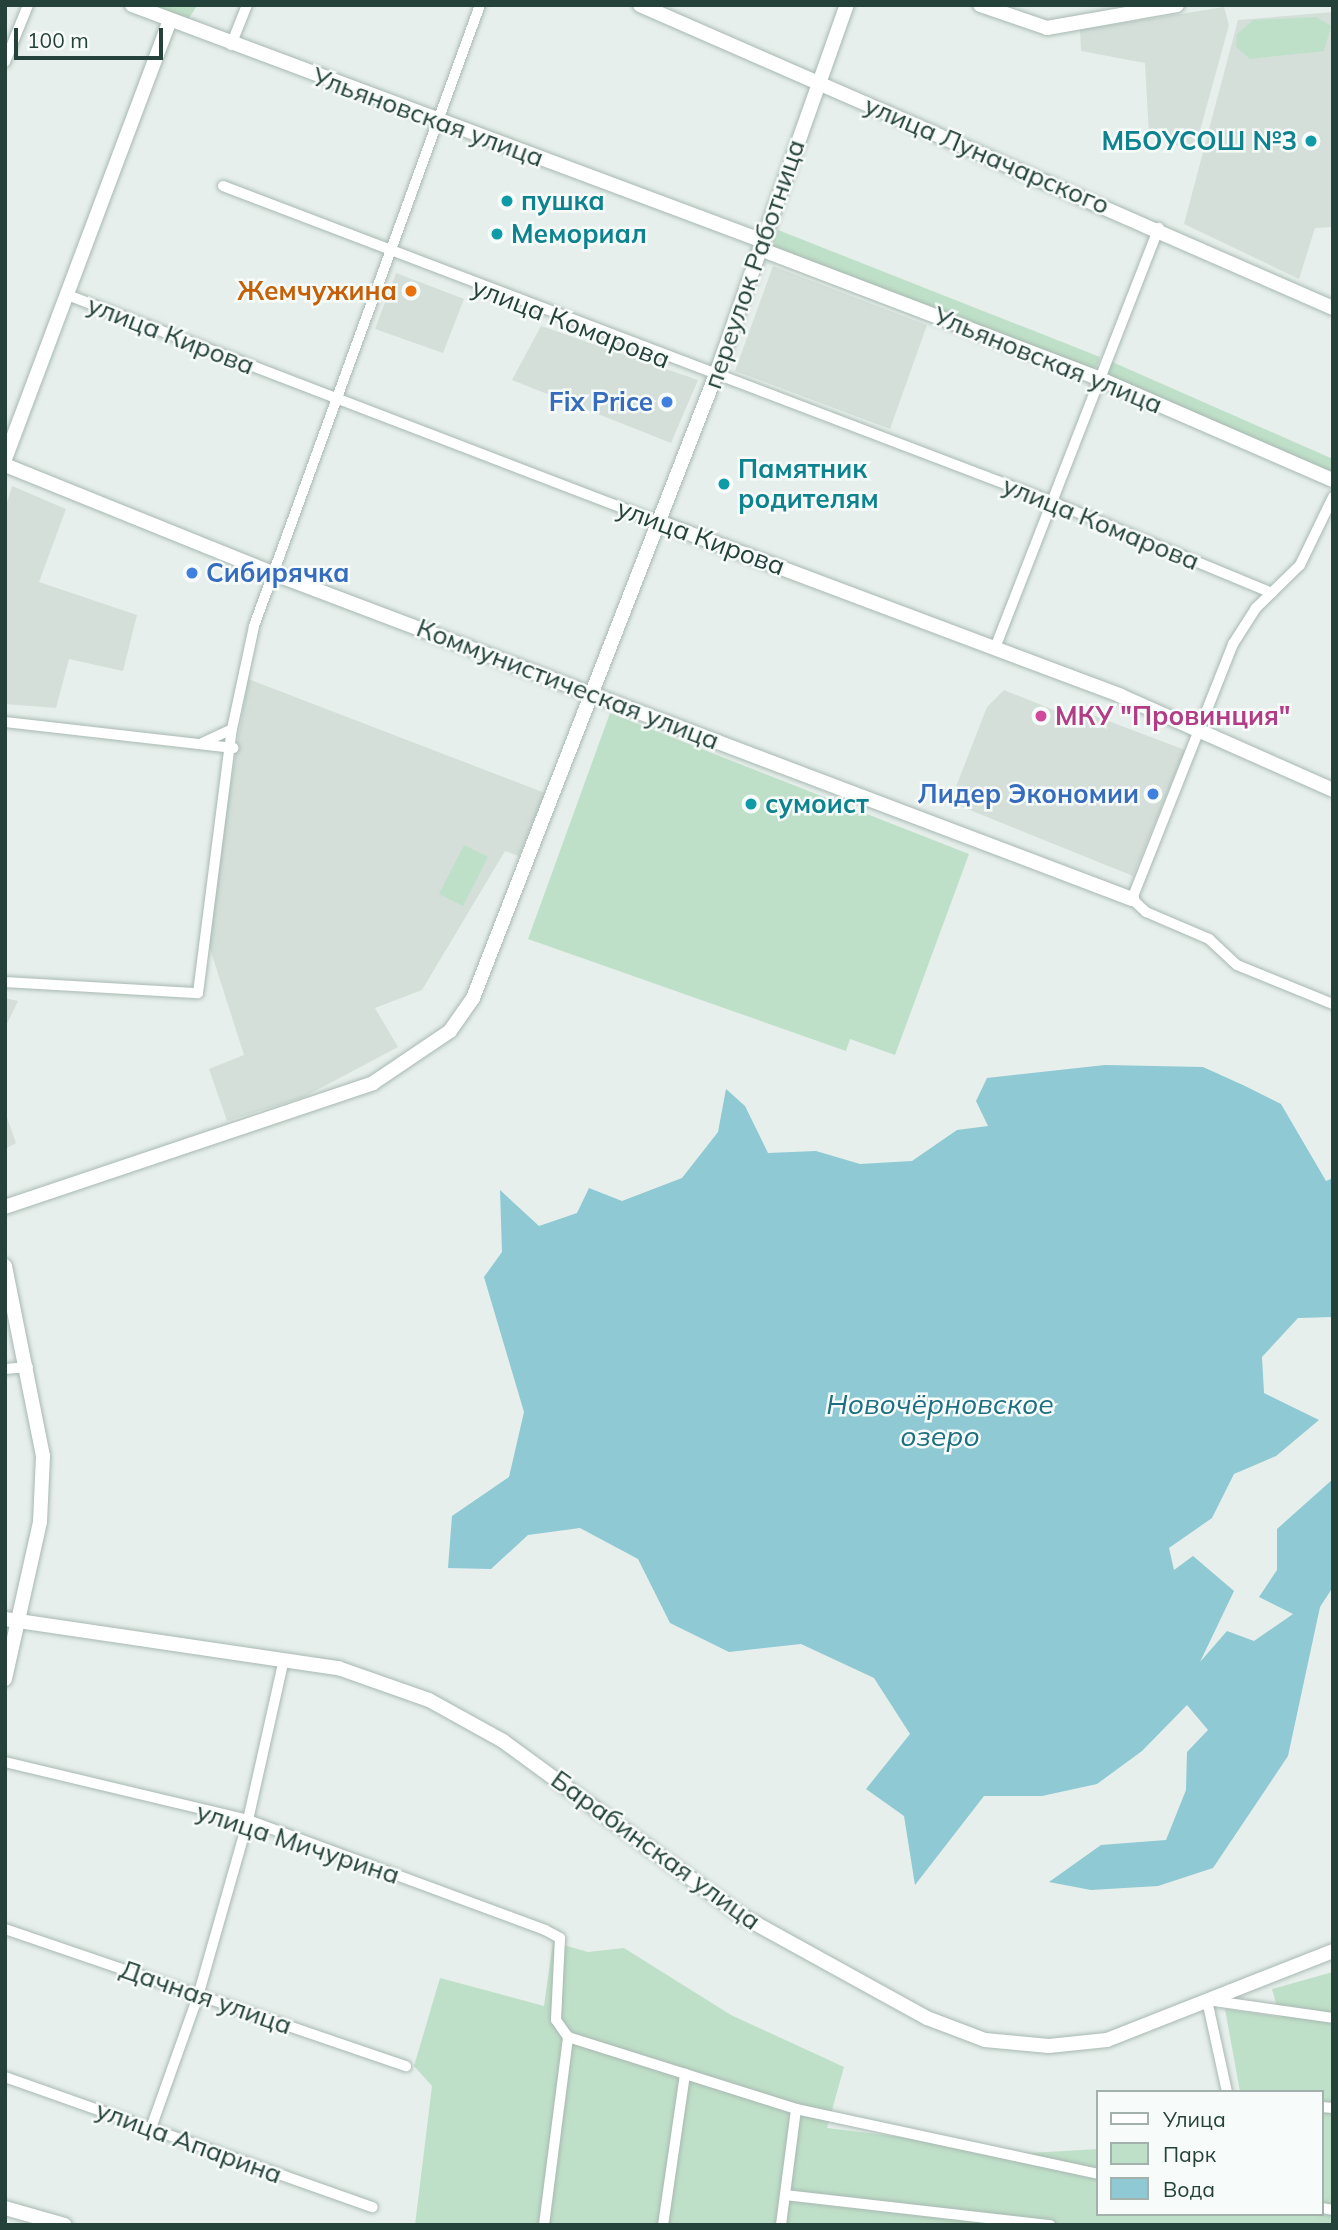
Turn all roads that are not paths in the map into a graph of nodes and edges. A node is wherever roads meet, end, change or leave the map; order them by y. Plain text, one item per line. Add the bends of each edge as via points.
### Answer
1 (28, 5) edge
2 (132, 5) edge
3 (247, 5) edge
4 (480, 5) edge
5 (640, 5) edge
6 (847, 5) edge
7 (980, 5) edge
8 (1177, 5) edge
9 (170, 20) junction
10 (231, 45) junction
11 (5, 62) edge
12 (816, 82) junction
13 (437, 120) junction
14 (223, 186) dead end
15 (1159, 227) junction
16 (762, 245) junction
17 (388, 254) junction
18 (65, 294) junction
19 (1333, 308) edge
20 (715, 377) junction
21 (1098, 377) junction
22 (336, 400) junction
23 (5, 459) edge
24 (5, 465) edge
25 (1333, 480) edge
26 (1333, 498) edge
27 (1049, 500) junction
28 (659, 522) junction
29 (272, 573) junction
30 (1272, 593) junction
31 (995, 648) junction
32 (594, 694) junction
33 (5, 722) edge
34 (232, 729) junction
35 (1200, 732) junction
36 (196, 745) junction
37 (234, 748) junction
38 (1333, 790) edge
39 (1132, 899) junction
40 (5, 982) edge
41 (1333, 1004) edge
42 (5, 1207) edge
43 (5, 1266) edge
44 (28, 1367) junction
45 (5, 1369) edge
46 (10, 1619) edge
47 (284, 1659) junction
48 (5, 1679) edge
49 (5, 1762) edge
50 (248, 1820) junction
51 (5, 1929) edge
52 (1333, 1951) edge
53 (198, 1996) junction
54 (1207, 2000) junction
55 (1333, 2018) edge
56 (569, 2037) junction
57 (406, 2066) dead end
58 (685, 2074) junction
59 (5, 2077) edge
60 (1227, 2090) edge
61 (796, 2109) junction
62 (151, 2128) junction
63 (1096, 2174) edge
64 (785, 2195) junction
65 (373, 2207) dead end
66 (5, 2208) edge
67 (65, 2225) edge
68 (544, 2225) edge
69 (663, 2225) edge
70 (781, 2225) edge
71 (1050, 2225) edge

1 - 11 street
2 - 9 street, Ульяновская улица
3 - 10 street
4 - 13 street
5 - 12 street, улица Луначарского
6 - 12 street, переулок Работница
7 - 8 street via 1046,28
9 - 10 street, Ульяновская улица
9 - 18 street
10 - 13 street, Ульяновская улица
12 - 15 street, улица Луначарского
12 - 16 street, переулок Работница
13 - 16 street, Ульяновская улица
13 - 17 street
14 - 17 street, улица Комарова
15 - 19 street, улица Луначарского
15 - 21 street
16 - 20 street, переулок Работница
16 - 21 street, Ульяновская улица
17 - 20 street, улица Комарова
17 - 22 street
18 - 22 street, улица Кирова
18 - 23 street
20 - 27 street, улица Комарова
20 - 28 street, переулок Работница
21 - 25 street, Ульяновская улица
21 - 27 street
22 - 28 street, улица Кирова
22 - 29 street
24 - 29 street, Коммунистическая улица
26 - 30 street via 1300,565
27 - 30 street, улица Комарова
27 - 31 street
28 - 31 street, улица Кирова
28 - 32 street, переулок Работница
29 - 32 street, Коммунистическая улица
29 - 34 street
30 - 35 street via 1233,644
31 - 35 street, улица Кирова
32 - 39 street, Коммунистическая улица
32 - 42 street, переулок Работница via 473,998 450,1031 373,1083
33 - 36 street
34 - 36 street
34 - 37 street
35 - 38 street, улица Кирова
35 - 39 street
36 - 37 street
37 - 40 street via 198,993
39 - 41 street via 1146,912 1209,939 1237,965
43 - 44 street
44 - 45 street
44 - 46 street via 43,1455 40,1522
46 - 47 street, Барабинская улица
46 - 48 street
47 - 50 street
47 - 54 street, Барабинская улица via 393,1686 463,1716 622,1824 727,1906 954,2029 993,2041 1081,2044
49 - 50 street, улица Мичурина
50 - 53 street
50 - 56 street, улица Мичурина via 560,1938 555,2020
51 - 53 street, Дачная улица
52 - 54 street, Барабинская улица
53 - 57 street, Дачная улица
53 - 62 street
54 - 55 street
54 - 60 street
56 - 58 street
56 - 68 street
58 - 61 street
58 - 69 street
59 - 62 street, улица Апарина
61 - 63 street
61 - 64 street
62 - 65 street, улица Апарина
64 - 70 street
64 - 71 street
66 - 67 street

